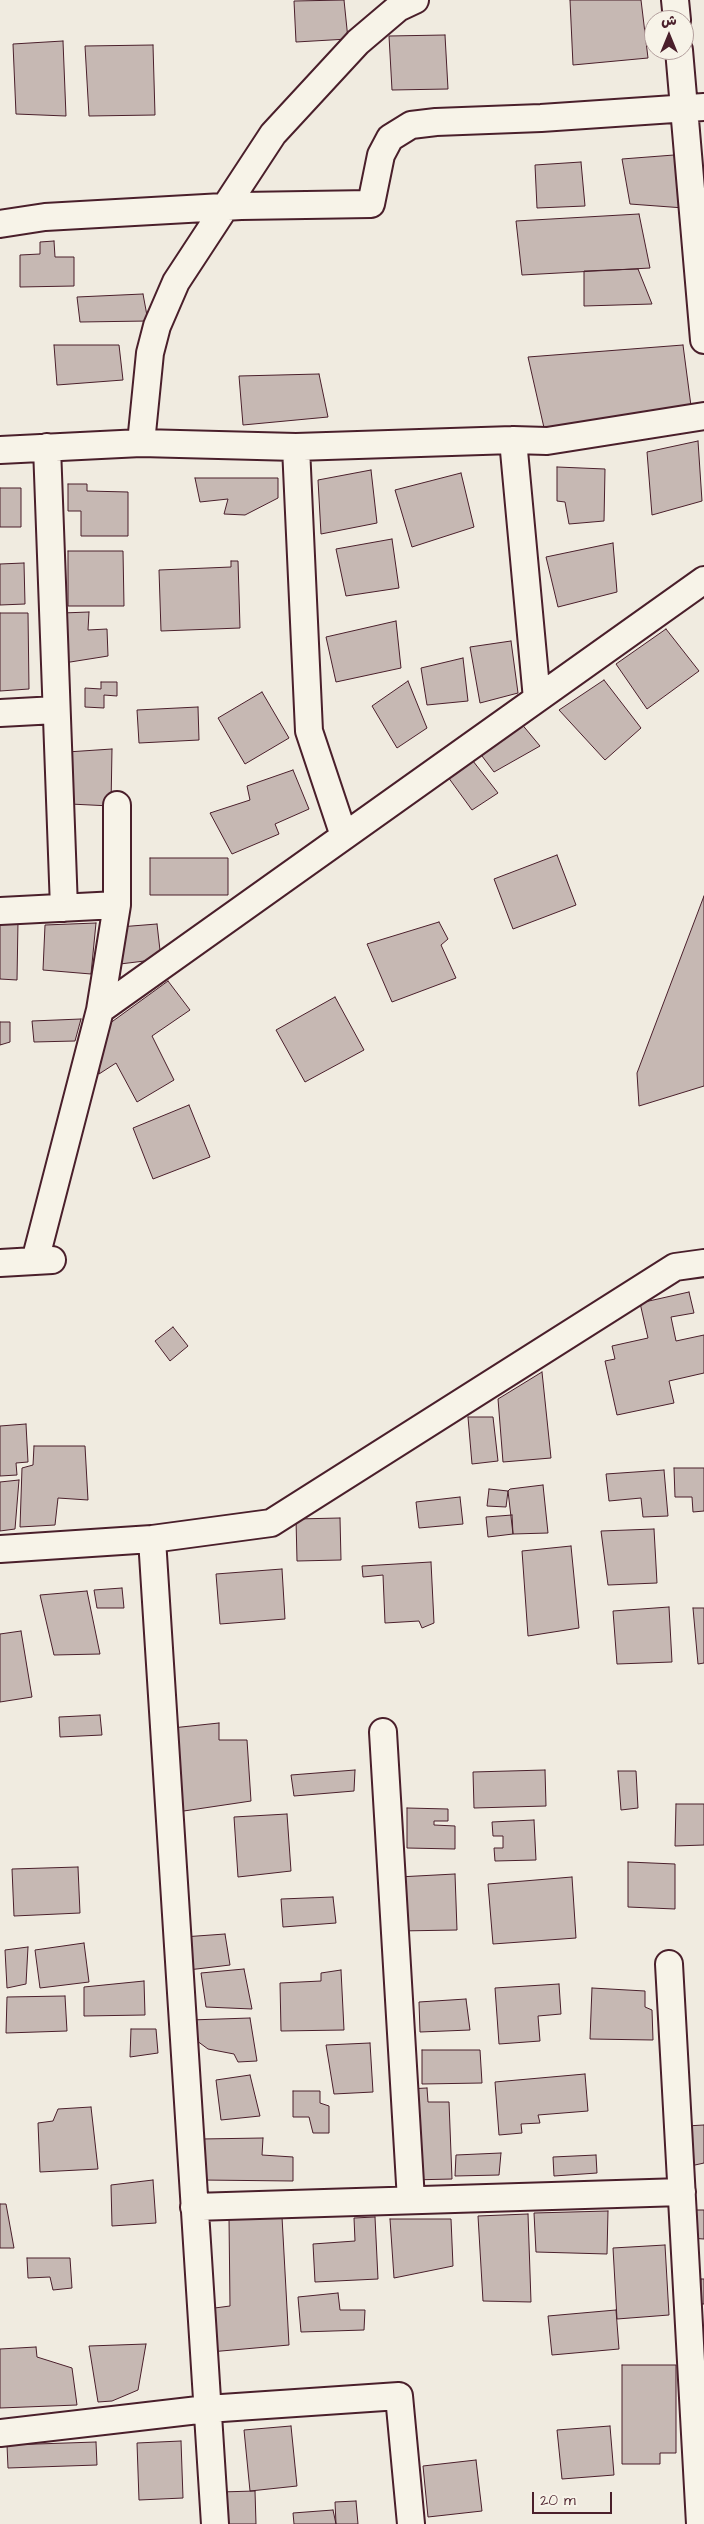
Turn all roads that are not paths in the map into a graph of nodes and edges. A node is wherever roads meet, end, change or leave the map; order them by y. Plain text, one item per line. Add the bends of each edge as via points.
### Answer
1 (415, 0) edge
2 (682, 60) edge
3 (694, 108) edge
4 (226, 207) junction
5 (0, 224) edge
6 (704, 340) edge
7 (704, 416) edge
8 (514, 440) junction
9 (141, 443) junction
10 (47, 447) junction
11 (296, 447) junction
12 (0, 450) edge
13 (704, 580) edge
14 (537, 699) junction
15 (56, 710) junction
16 (0, 713) edge
17 (117, 805) dead end
18 (344, 836) junction
19 (117, 905) junction
20 (64, 908) junction
21 (0, 912) edge
22 (100, 1010) junction
23 (704, 1263) edge
24 (0, 1264) edge
25 (152, 1539) junction
26 (0, 1549) edge
27 (383, 1732) dead end
28 (669, 1964) dead end
29 (682, 2192) junction
30 (411, 2200) junction
31 (194, 2207) junction
32 (207, 2409) junction
33 (0, 2433) edge
34 (214, 2524) edge
35 (411, 2524) edge
36 (700, 2524) edge

1 - 4 street via 398,8 332,68 273,134
2 - 3 street
3 - 4 street via 411,125 390,138 381,154 371,204
3 - 6 street
4 - 5 street via 44,217
4 - 9 street via 176,282 157,326 150,353
7 - 8 street via 547,441
8 - 11 street
8 - 14 street
9 - 10 street
9 - 11 street
10 - 12 street
10 - 15 street
11 - 18 street via 309,731
13 - 14 street
14 - 18 street
15 - 16 street
15 - 20 street
17 - 19 street
18 - 22 street
19 - 20 street
19 - 22 street
20 - 21 street
22 - 24 street via 43,1261
23 - 25 street via 675,1267 271,1523
25 - 26 street
25 - 31 street
27 - 30 street
28 - 29 street
29 - 30 street
29 - 36 street
30 - 31 street
31 - 32 street
32 - 33 street
32 - 34 street
32 - 35 street via 399,2396

